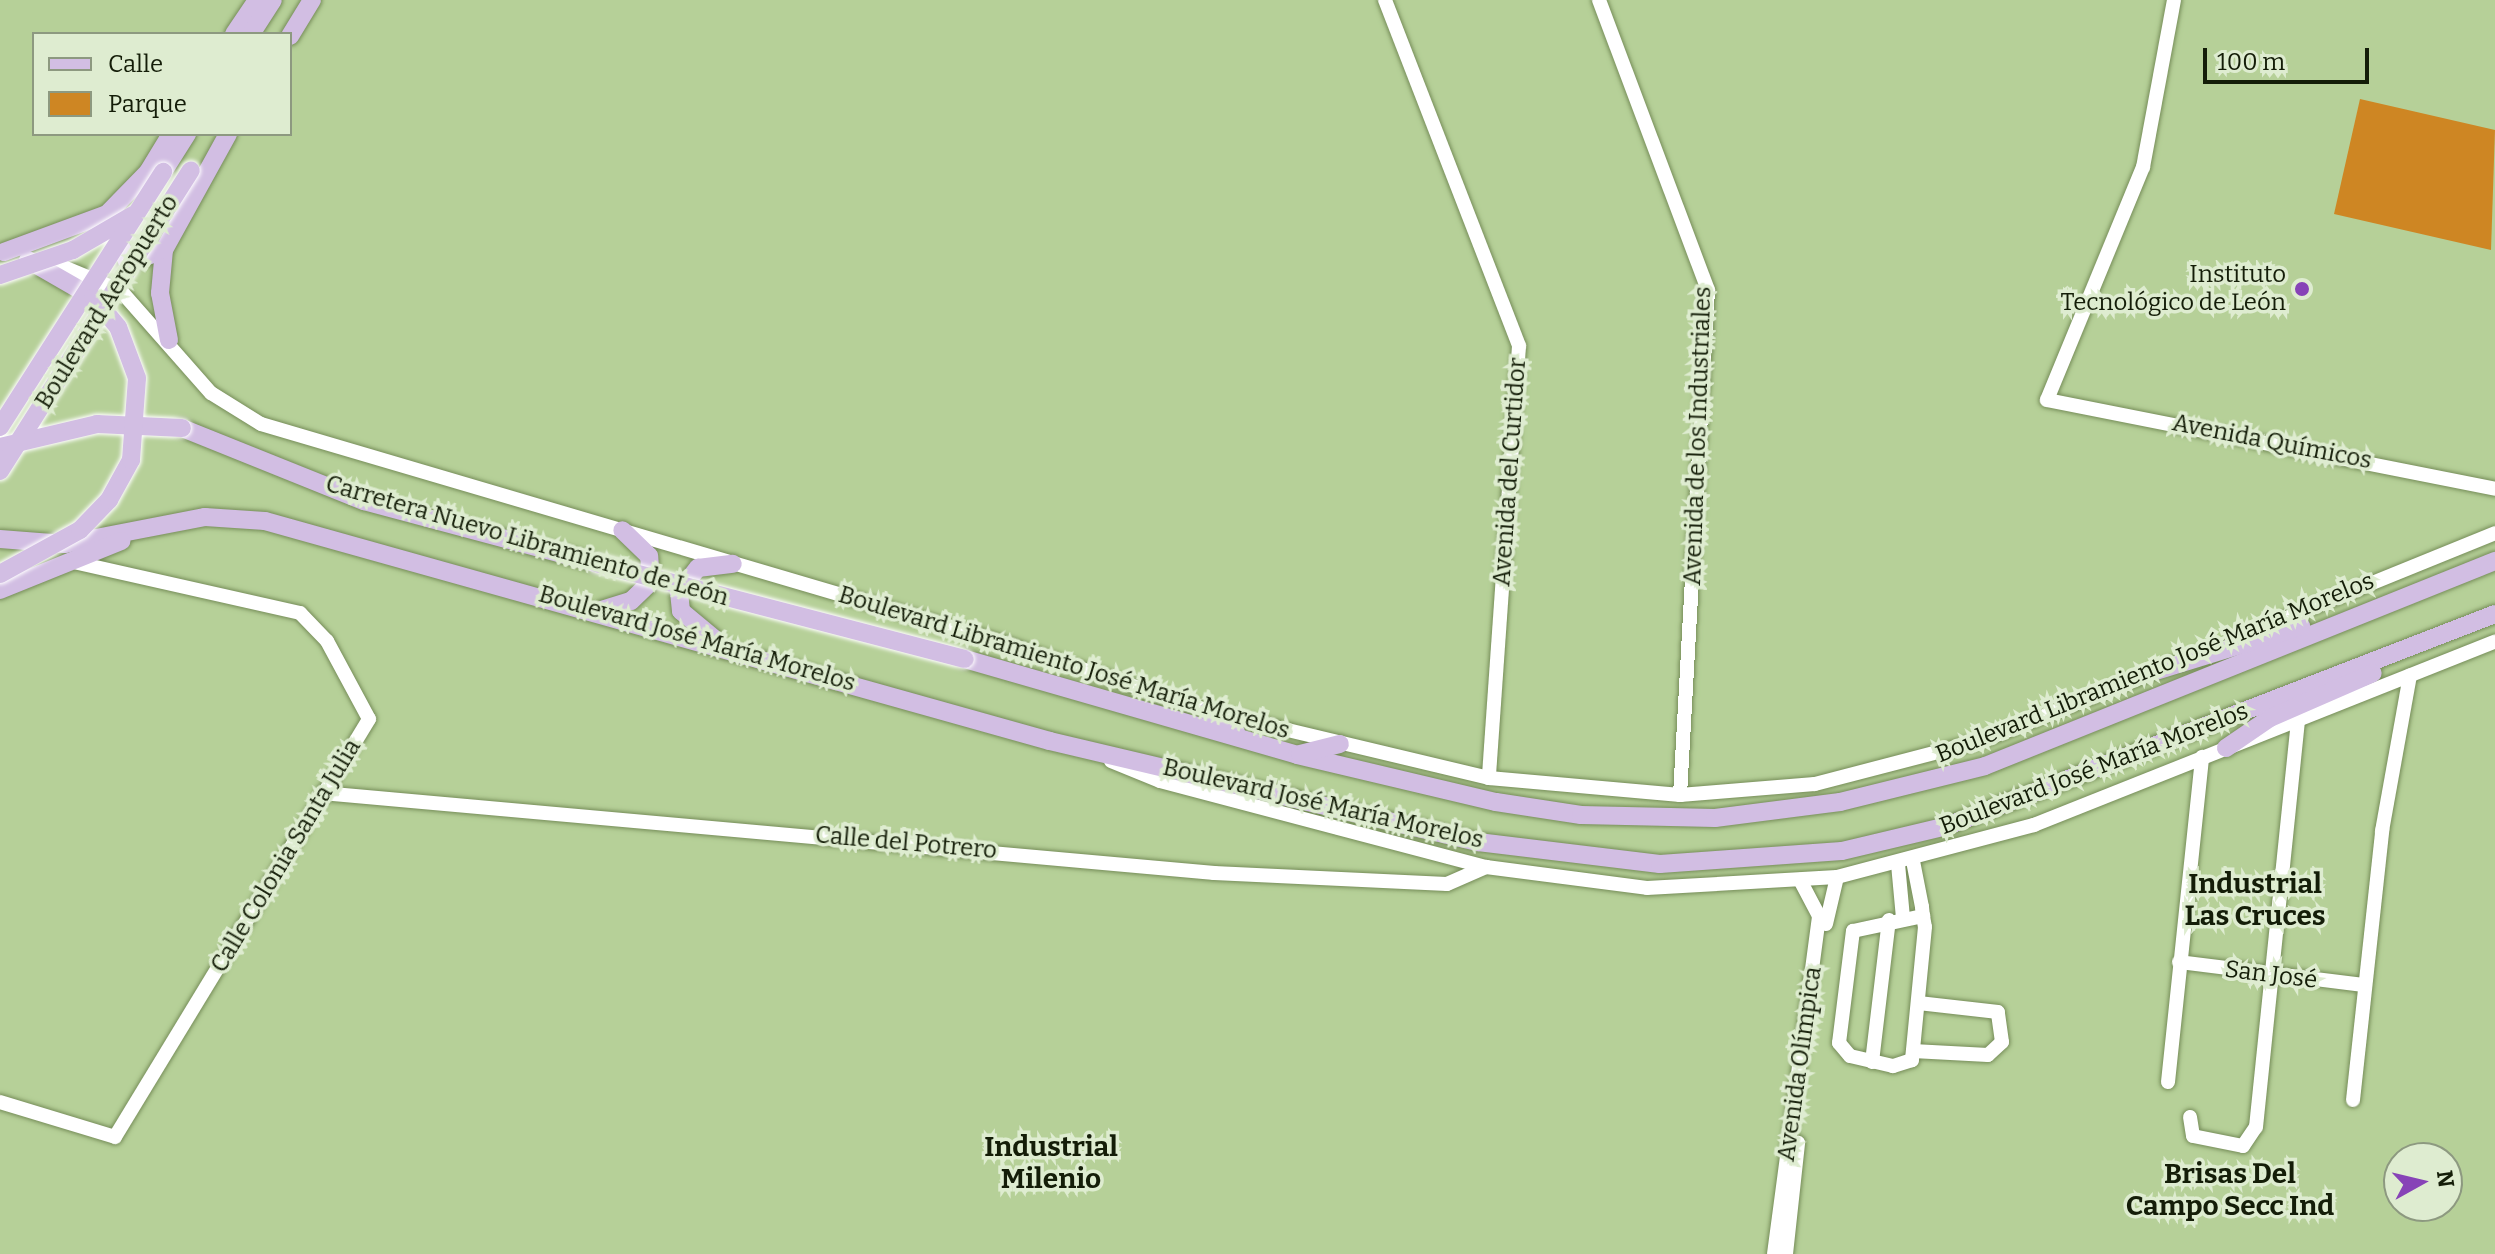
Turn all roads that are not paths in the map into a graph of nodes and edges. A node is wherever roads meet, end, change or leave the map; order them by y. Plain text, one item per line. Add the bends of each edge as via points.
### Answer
1 (257, 0) edge
2 (273, 0) edge
3 (303, 0) edge
4 (312, 0) edge
5 (1385, 0) edge
6 (1599, 0) edge
7 (2174, 0) edge
8 (254, 30) edge
9 (235, 32) edge
10 (282, 32) edge
11 (292, 33) edge
12 (170, 136) edge
13 (186, 136) edge
14 (214, 136) edge
15 (227, 136) edge
16 (148, 172) junction
17 (139, 211) junction
18 (164, 250) junction
19 (2, 251) edge
20 (0, 275) edge
21 (169, 340) junction
22 (0, 427) edge
23 (0, 447) edge
24 (0, 471) edge
25 (2495, 489) edge
26 (0, 530) edge
27 (141, 530) junction
28 (622, 530) junction
29 (2495, 533) edge
30 (8, 540) edge
31 (2495, 561) edge
32 (74, 562) junction
33 (733, 564) junction
34 (0, 574) edge
35 (0, 590) edge
36 (2399, 599) junction
37 (598, 610) junction
38 (2495, 614) edge
39 (2427, 641) junction
40 (2495, 642) edge
41 (727, 648) junction
42 (965, 659) joint
43 (2156, 671) junction
44 (2410, 675) junction
45 (1208, 711) junction
46 (2298, 720) junction
47 (1248, 741) junction
48 (1340, 744) junction
49 (2226, 748) junction
50 (1088, 749) junction
51 (1297, 755) junction
52 (2202, 757) junction
53 (1489, 778) junction
54 (322, 793) junction
55 (1680, 795) junction
56 (1906, 862) junction
57 (1486, 867) junction
58 (1837, 877) junction
59 (1800, 880) junction
60 (1923, 916) junction
61 (1896, 919) junction
62 (2179, 962) junction
63 (2270, 977) junction
64 (2363, 985) junction
65 (1919, 1003) junction
66 (1913, 1051) junction
67 (1872, 1062) junction
68 (2168, 1082) dead end
69 (2353, 1100) dead end
70 (0, 1102) edge
71 (2190, 1117) dead end
72 (1774, 1254) edge
73 (1786, 1254) edge

1 - 9 main road
2 - 8 main road
3 - 10 main road
4 - 11 main road
5 - 53 street, Avenida del Curtidor via 1519,346
6 - 55 street, Avenida de los Industriales via 1708,290
7 - 25 street, Avenida Químicos via 2143,167 2047,400
12 - 16 main road
13 - 17 main road, Boulevard Aeropuerto, bridge
14 - 24 main road, Boulevard Aeropuerto, bridge
15 - 18 main road
16 - 18 main road via 116,243 128,263
16 - 19 main road via 89,225
17 - 20 main road, bridge via 73,250
17 - 22 main road, Boulevard Aeropuerto, bridge
18 - 21 main road via 160,293
19 - 21 street, Boulevard Libramiento José María Morelos via 92,275 131,299
19 - 34 main road, bridge via 51,268 94,298 118,327 137,378 131,460 109,500 80,530
21 - 28 street, Boulevard Libramiento José María Morelos via 211,393 261,424
23 - 42 main road, Carretera Nuevo Libramiento de León, bridge via 97,424 182,428 364,501
26 - 30 main road
27 - 30 main road via 65,544
27 - 32 main road
27 - 37 main road, Boulevard José María Morelos via 205,517 265,521
28 - 33 street, Boulevard Libramiento José María Morelos
28 - 37 main road via 649,556 651,582 631,601
29 - 43 street, Boulevard Libramiento José María Morelos
31 - 36 main road, Boulevard José María Morelos
32 - 35 main road
32 - 54 street, Calle Colonia Santa Julia via 286,606 317,627 369,712
33 - 41 main road via 690,573 678,600 687,618
33 - 45 street, Boulevard Libramiento José María Morelos
36 - 43 main road
36 - 51 main road, Boulevard José María Morelos via 1985,766 1802,809 1679,819 1581,815 1496,802
37 - 41 main road, Boulevard José María Morelos
38 - 39 main road, Boulevard José María Morelos
39 - 49 main road via 2270,718
39 - 50 main road, Boulevard José María Morelos via 1947,826 1775,859 1660,864 1553,855
40 - 44 street
41 - 50 main road, Boulevard José María Morelos
42 - 47 main road, Boulevard José María Morelos
43 - 55 street, Boulevard Libramiento José María Morelos via 1918,761 1772,790
44 - 46 street
44 - 64 street
45 - 47 main road
45 - 48 street, Boulevard Libramiento José María Morelos
46 - 49 street
46 - 63 street
47 - 51 main road, Boulevard José María Morelos
48 - 51 main road
48 - 53 street, Boulevard Libramiento José María Morelos
49 - 52 street
50 - 57 street via 1160,781
52 - 56 street via 2034,825
52 - 62 street
53 - 55 street, Boulevard Libramiento José María Morelos
54 - 57 street, Calle del Potrero via 1214,873 1447,884
54 - 70 street, Calle Colonia Santa Julia via 115,1137
56 - 58 street
56 - 60 street
56 - 61 street
57 - 59 street via 1647,888
58 - 59 street
58 - 73 street, Avenida Olímpica
59 - 72 street, Avenida Olímpica via 1819,916
60 - 61 street
60 - 65 street
61 - 67 street
61 - 67 street via 1853,931 1839,1036 1844,1052
62 - 63 street, San José
62 - 68 street
63 - 64 street, San José
63 - 71 street via 2256,1127 2243,1146 2193,1136
64 - 69 street
65 - 66 street
65 - 66 street via 1998,1012 2002,1042 1988,1055
66 - 67 street via 1901,1066

